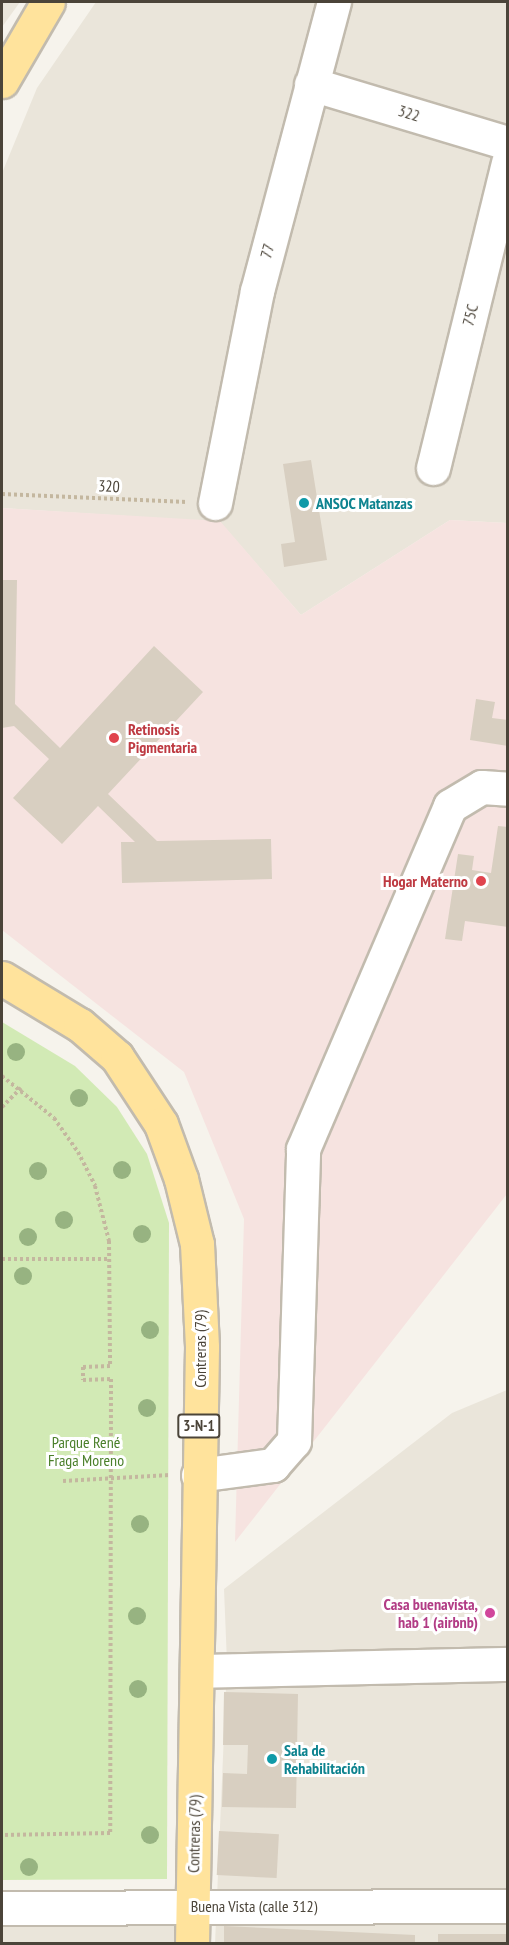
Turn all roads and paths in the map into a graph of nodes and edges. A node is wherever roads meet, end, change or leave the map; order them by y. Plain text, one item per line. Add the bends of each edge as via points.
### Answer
1 (48, 2) edge
2 (334, 2) edge
3 (2, 81) edge
4 (311, 84) junction
5 (507, 143) edge
6 (507, 162) edge
7 (433, 468) dead end
8 (2, 494) edge
9 (215, 503) joint
10 (507, 789) edge
11 (5, 981) edge
12 (2, 1076) edge
13 (21, 1088) junction
14 (2, 1107) edge
15 (2, 1259) edge
16 (109, 1259) junction
17 (184, 1475) junction
18 (110, 1476) junction
19 (63, 1481) dead end
20 (507, 1664) edge
21 (197, 1671) junction
22 (2, 1835) edge
23 (193, 1906) junction
24 (507, 1906) edge
25 (2, 1908) edge
26 (192, 1944) edge

1 - 3 main road
2 - 4 street, 77
4 - 5 street, 322
4 - 9 street, 77 via 257,291
6 - 7 street, 75C
8 - 9 path, 320
10 - 17 street via 482,786 450,806 303,1149 294,1441 273,1465
11 - 17 main road, Contreras (79) / 3-N-1 via 80,1025 117,1057 161,1124 181,1179 197,1244 201,1347
12 - 13 path
13 - 14 path
13 - 16 path via 54,1118 82,1160 102,1207
15 - 16 path
16 - 18 path via 111,1366 83,1367 83,1380 111,1379
17 - 18 path
17 - 21 main road, Contreras (79) / 3-N-1
18 - 19 path
18 - 22 path via 110,1833
20 - 21 street
21 - 23 main road, Contreras (79) / 3-N-1
23 - 24 street, Buena Vista (calle 312)
23 - 25 street, Buena Vista (calle 312)
23 - 26 main road, Contreras (79) / 3-N-1

